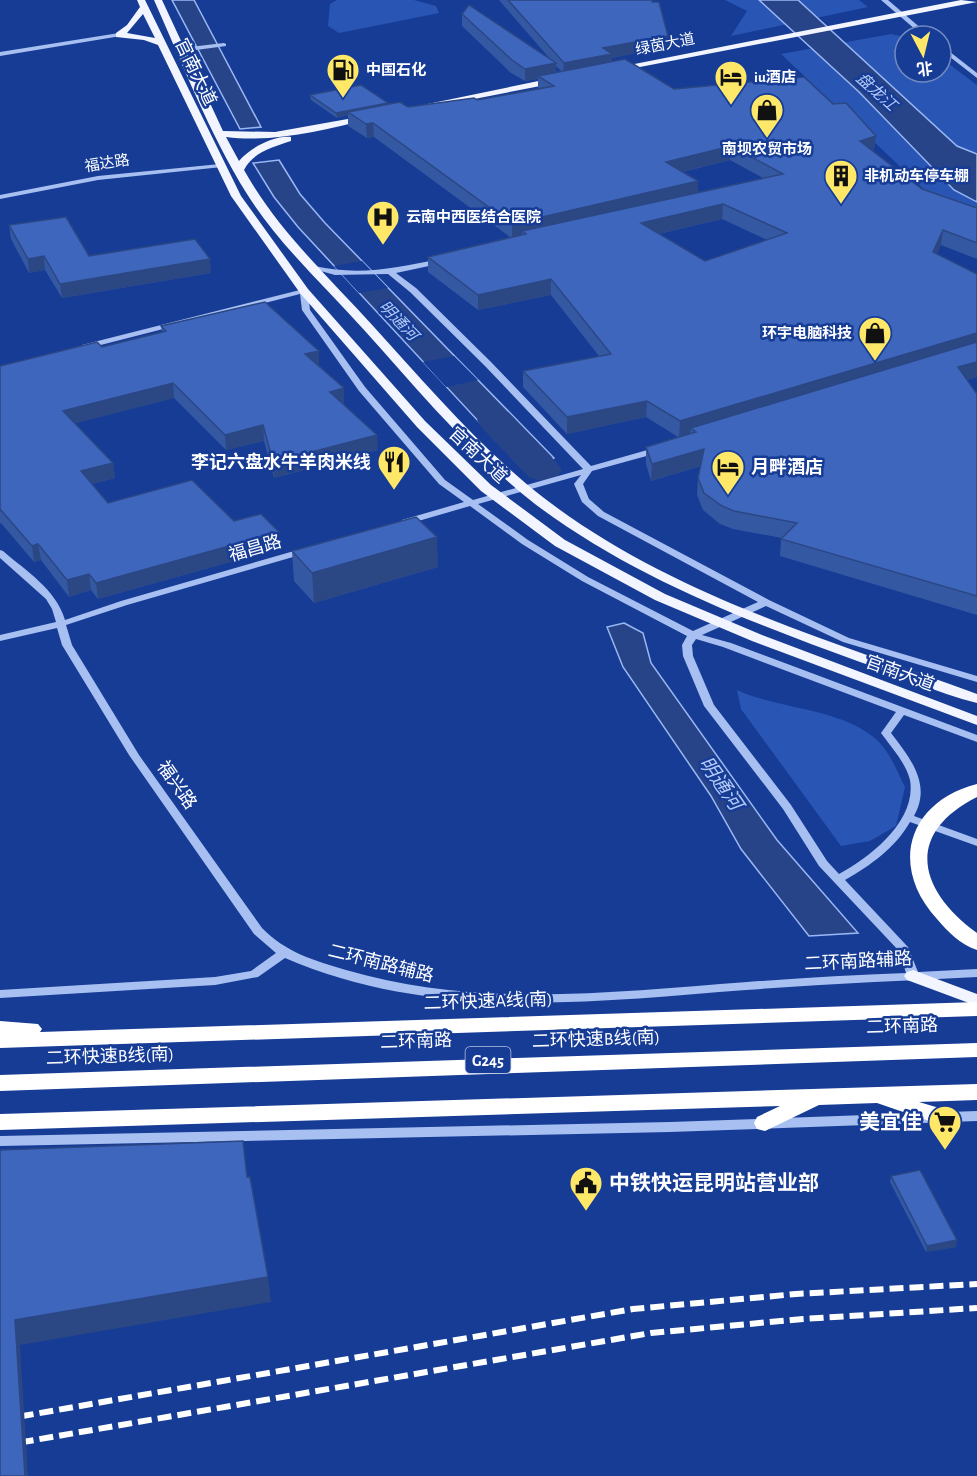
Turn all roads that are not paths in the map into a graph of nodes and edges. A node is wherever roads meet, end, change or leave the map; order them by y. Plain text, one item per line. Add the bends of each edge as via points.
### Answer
1 (158, 0) edge
2 (884, 0) edge
3 (974, 0) edge
4 (143, 4) edge
5 (977, 6) edge
6 (905, 17) junction
7 (913, 24) edge
8 (118, 35) junction
9 (161, 43) junction
10 (224, 45) dead end
11 (181, 50) junction
12 (0, 54) edge
13 (953, 57) edge
14 (601, 75) edge
15 (977, 76) edge
16 (569, 81) edge
17 (412, 111) edge
18 (220, 134) junction
19 (220, 166) junction
20 (239, 170) junction
21 (0, 197) edge
22 (451, 258) edge
23 (314, 268) junction
24 (390, 272) junction
25 (304, 291) junction
26 (78, 348) edge
27 (663, 449) edge
28 (589, 470) junction
29 (467, 502) junction
30 (397, 524) edge
31 (318, 547) edge
32 (0, 553) edge
33 (766, 602) junction
34 (60, 624) junction
35 (693, 635) junction
36 (0, 638) edge
37 (977, 679) edge
38 (977, 699) edge
39 (902, 711) junction
40 (977, 721) edge
41 (977, 739) edge
42 (977, 790) edge
43 (907, 817) junction
44 (977, 843) edge
45 (838, 879) junction
46 (977, 944) edge
47 (282, 954) junction
48 (977, 973) edge
49 (913, 976) junction
50 (0, 994) edge
51 (977, 1000) edge
52 (977, 1009) edge
53 (977, 1015) edge
54 (0, 1028) edge
55 (201, 1033) junction
56 (0, 1041) edge
57 (977, 1045) edge
58 (0, 1047) edge
59 (977, 1050) edge
60 (0, 1077) edge
61 (0, 1083) edge
62 (977, 1092) edge
63 (873, 1095) junction
64 (818, 1097) junction
65 (938, 1116) junction
66 (977, 1116) edge
67 (0, 1122) edge
68 (765, 1123) junction
69 (0, 1141) edge

1 - 11 main road, 官南大道
2 - 6 street
3 - 6 main road, 绿茵大道
4 - 8 main road via 130,27
4 - 9 main road, 官南大道
5 - 6 main road, 绿茵大道
6 - 7 street
6 - 14 main road, 绿茵大道
8 - 9 main road
8 - 12 street
9 - 19 main road, 官南大道
10 - 11 street
11 - 18 main road, 官南大道
13 - 15 street
16 - 17 main road
18 - 20 main road, 官南大道
18 - 20 main road via 251,136 378,118 263,147 247,157
19 - 21 street, 福达路 via 98,178
19 - 25 main road, 官南大道 via 236,196
20 - 23 main road, 官南大道 via 262,209
22 - 24 street
23 - 24 street via 335,273
23 - 38 main road, 官南大道 via 448,419 498,468 564,520 654,572 741,610
24 - 28 street via 489,364
25 - 26 street
25 - 29 street via 306,310 362,389 442,482
25 - 40 main road, 官南大道 via 471,475 520,515 582,556 722,625
27 - 28 street
28 - 29 street
28 - 33 street via 578,484 585,500 601,514
29 - 30 street
29 - 35 street via 585,579
31 - 34 street, 福昌路
32 - 34 street, 福兴路 via 42,588 57,609
33 - 35 street
33 - 37 street via 846,640
34 - 36 street, 福昌路
34 - 47 street, 福兴路 via 67,645 134,755 258,931
35 - 39 street
35 - 45 street via 687,645 688,656 709,706
39 - 41 street
39 - 43 street via 886,733 915,780 915,803
42 - 46 highway via 956,799 928,822 917,851 922,882 930,898 956,928
43 - 44 street
43 - 45 street via 898,834 857,870
45 - 49 street via 904,950
47 - 49 street, 二环南路辅路 via 408,992 490,1000 599,997
47 - 50 street via 254,974 215,981
48 - 49 street, 二环南路辅路
49 - 51 main road
52 - 55 highway, 二环快速A线(南)
53 - 58 main road, 二环南路 / G245
54 - 55 highway
55 - 56 highway, 二环快速A线(南)
57 - 60 main road, 二环南路 / G245
59 - 61 highway, 二环快速B线(南)
62 - 63 highway
63 - 64 highway
63 - 65 highway
64 - 67 highway
64 - 68 highway
65 - 66 street
65 - 68 street
68 - 69 street

